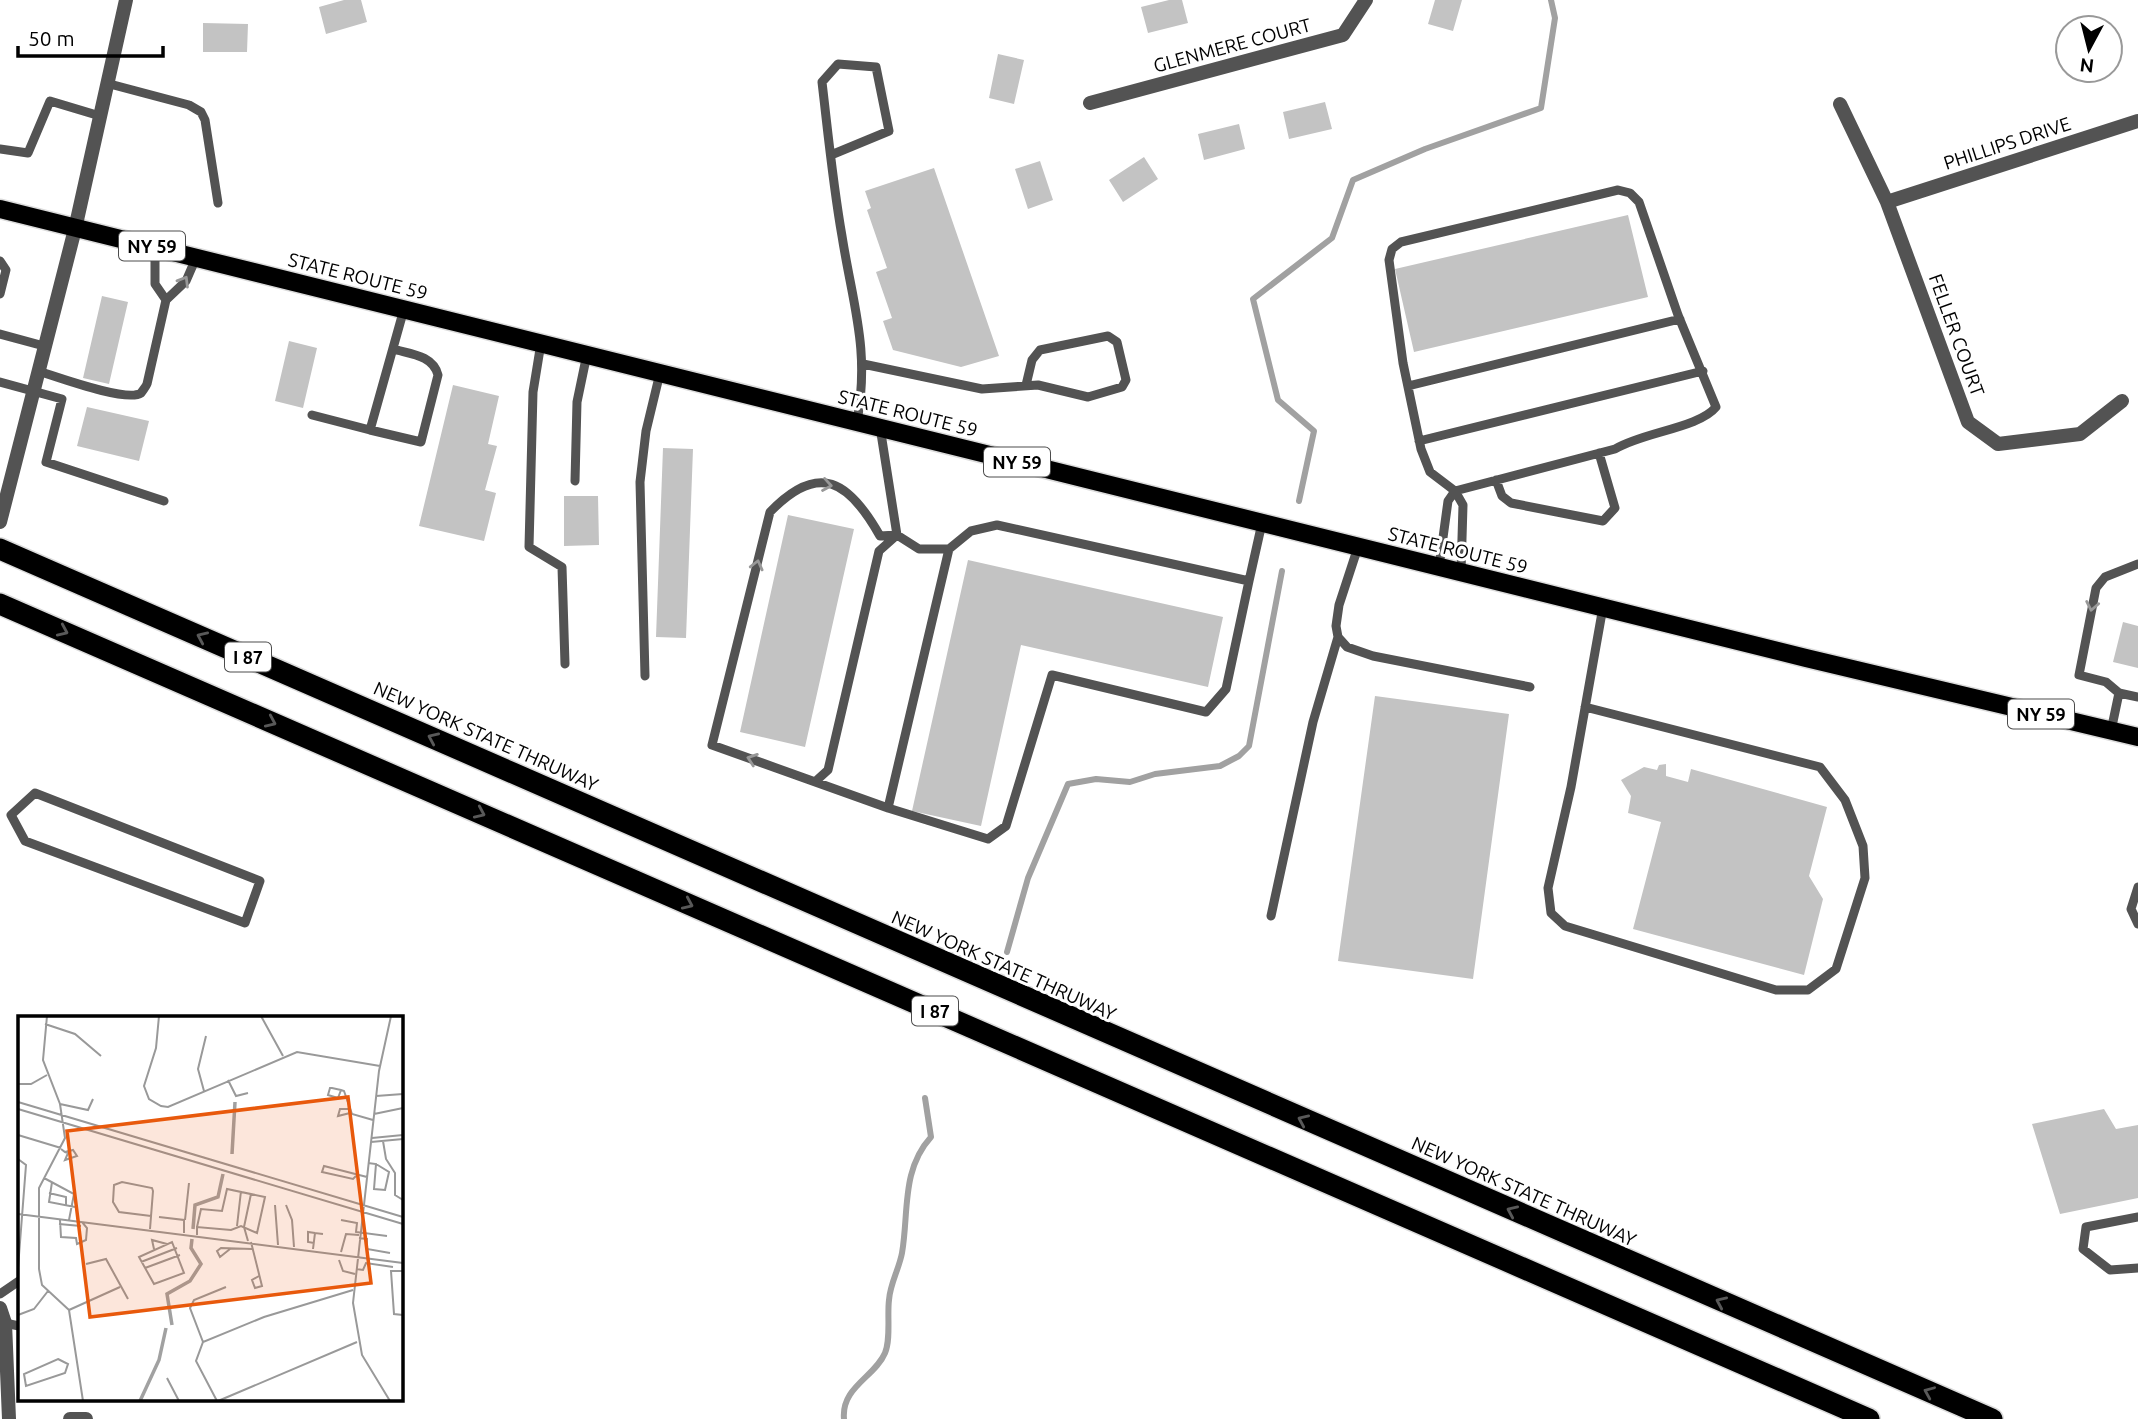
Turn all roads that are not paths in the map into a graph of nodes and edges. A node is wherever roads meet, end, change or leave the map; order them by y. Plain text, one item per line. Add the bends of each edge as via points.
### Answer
1 (126, 0) edge
2 (1366, 0) edge
3 (106, 83) junction
4 (1090, 103) dead end
5 (1840, 104) dead end
6 (100, 116) junction
7 (2138, 121) edge
8 (0, 149) edge
9 (831, 155) junction
10 (218, 202) dead end
11 (1887, 202) junction
12 (0, 209) edge
13 (75, 229) junction
14 (155, 247) junction
15 (196, 257) junction
16 (0, 261) edge
17 (0, 295) edge
18 (166, 300) junction
19 (404, 309) junction
20 (1680, 319) junction
21 (0, 334) edge
22 (541, 343) junction
23 (44, 346) junction
24 (393, 349) junction
25 (587, 354) junction
26 (863, 364) junction
27 (38, 371) junction
28 (1703, 371) junction
29 (660, 373) junction
30 (0, 382) edge
31 (1026, 385) junction
32 (1408, 386) junction
33 (33, 391) junction
34 (2122, 401) dead end
35 (312, 415) dead end
36 (857, 422) junction
37 (880, 427) junction
38 (370, 430) junction
39 (1419, 440) junction
40 (1599, 453) junction
41 (1496, 480) junction
42 (575, 481) dead end
43 (1455, 491) junction
44 (164, 501) dead end
45 (0, 522) edge
46 (1262, 523) junction
47 (897, 536) junction
48 (1358, 547) junction
49 (0, 549) edge
50 (949, 549) junction
51 (2138, 564) edge
52 (1439, 567) junction
53 (1461, 572) junction
54 (1249, 581) junction
55 (0, 604) edge
56 (1603, 607) junction
57 (1338, 637) junction
58 (565, 664) dead end
59 (645, 676) dead end
60 (1530, 687) dead end
61 (2119, 693) junction
62 (2138, 697) edge
63 (1586, 707) junction
64 (2111, 731) junction
65 (2138, 737) edge
66 (817, 780) junction
67 (888, 808) junction
68 (0, 813) edge
69 (11, 815) junction
70 (2138, 887) edge
71 (1270, 916) dead end
72 (2138, 924) edge
73 (2138, 1217) edge
74 (2138, 1268) edge
75 (18, 1282) edge
76 (0, 1294) edge
77 (0, 1308) edge
78 (12, 1324) edge
79 (9, 1419) edge
80 (70, 1419) edge
81 (86, 1419) edge
82 (1869, 1419) edge
83 (1992, 1419) edge

1 - 3 street
2 - 4 street, GLENMERE COURT via 1343,35
3 - 6 street
3 - 10 lane via 189,105 201,113
5 - 11 street, FELLER COURT
6 - 8 lane via 50,101 28,153
6 - 13 street
7 - 11 street, PHILLIPS DRIVE
9 - 9 lane via 822,82 838,64 876,67 889,131
9 - 26 lane
11 - 34 street, FELLER COURT via 1968,422 1998,443 2080,434
12 - 13 main road, STATE ROUTE 59 / NY 59
13 - 14 main road, STATE ROUTE 59 / NY 59
13 - 23 street
14 - 15 main road, STATE ROUTE 59 / NY 59
14 - 18 lane via 155,284
18 -> 15 lane via 186,281
15 - 19 main road, STATE ROUTE 59 / NY 59
16 - 17 lane via 6,270
18 - 27 lane via 141,393 133,396 100,389
19 - 22 main road, STATE ROUTE 59 / NY 59
19 - 24 lane
20 - 28 lane
20 - 32 lane
20 - 32 lane via 1642,211 1630,193 1618,190 1401,242 1392,249 1389,260
21 - 23 lane
22 - 25 main road, STATE ROUTE 59 / NY 59
22 - 58 lane via 533,392 529,547 562,567
23 - 27 street
24 - 38 lane
24 - 38 lane via 430,359 436,366 438,374 421,442
25 - 29 main road, STATE ROUTE 59 / NY 59
25 - 42 lane via 577,402
26 - 31 lane via 982,390
26 - 36 lane
27 - 33 street
28 - 39 lane
28 - 40 lane via 1716,407 1707,418 1633,438
29 - 36 main road, STATE ROUTE 59 / NY 59
29 - 59 lane via 640,482
30 - 33 lane
31 - 31 lane via 1088,397 1122,387 1126,380 1116,342 1108,336 1040,350 1032,360
32 - 39 lane
33 - 44 lane via 62,399 46,462
33 - 45 street
35 - 38 lane
36 - 37 main road, STATE ROUTE 59 / NY 59
37 - 46 main road, STATE ROUTE 59 / NY 59
37 - 47 lane
39 - 43 lane via 1430,472
40 - 41 lane
40 - 41 lane via 1615,508 1603,521 1511,503 1502,496
41 - 43 lane
43 - 52 lane via 1448,501
43 - 53 lane via 1464,505
46 - 48 main road, STATE ROUTE 59 / NY 59
46 - 54 lane
47 - 50 lane via 919,548
47 - 66 lane via 879,551 828,770
66 -> 47 lane via 712,745 770,512 789,492 809,482 838,486 863,506 880,536
48 - 52 main road, STATE ROUTE 59 / NY 59
48 - 57 lane via 1339,605
83 -> 49 highway, NEW YORK STATE THRUWAY / I 87
50 - 54 lane via 971,531 997,525
50 - 67 lane
51 -> 61 lane via 2105,577 2096,588 2079,675 2106,682
52 - 53 main road, STATE ROUTE 59 / NY 59
53 - 56 main road, STATE ROUTE 59 / NY 59
54 - 67 lane via 1226,689 1206,712 1052,675 1006,826 988,839
55 -> 82 highway, I 87
56 - 63 lane
56 - 64 main road, STATE ROUTE 59 / NY 59
57 - 60 lane via 1347,647 1373,656
57 - 71 lane via 1312,722
61 - 62 lane
61 - 64 lane
63 - 63 lane via 1548,888 1551,914 1565,926 1776,990 1808,990 1836,969 1865,878 1863,846 1845,800 1820,767
64 - 65 main road, NY 59
66 - 67 lane
68 - 69 lane
69 - 69 lane via 25,841 245,923 260,881 35,793
70 - 72 lane via 2131,909
73 - 74 lane via 2086,1227 2083,1248 2109,1270
75 - 76 lane
77 - 78 street
78 - 79 street
80 - 81 street

